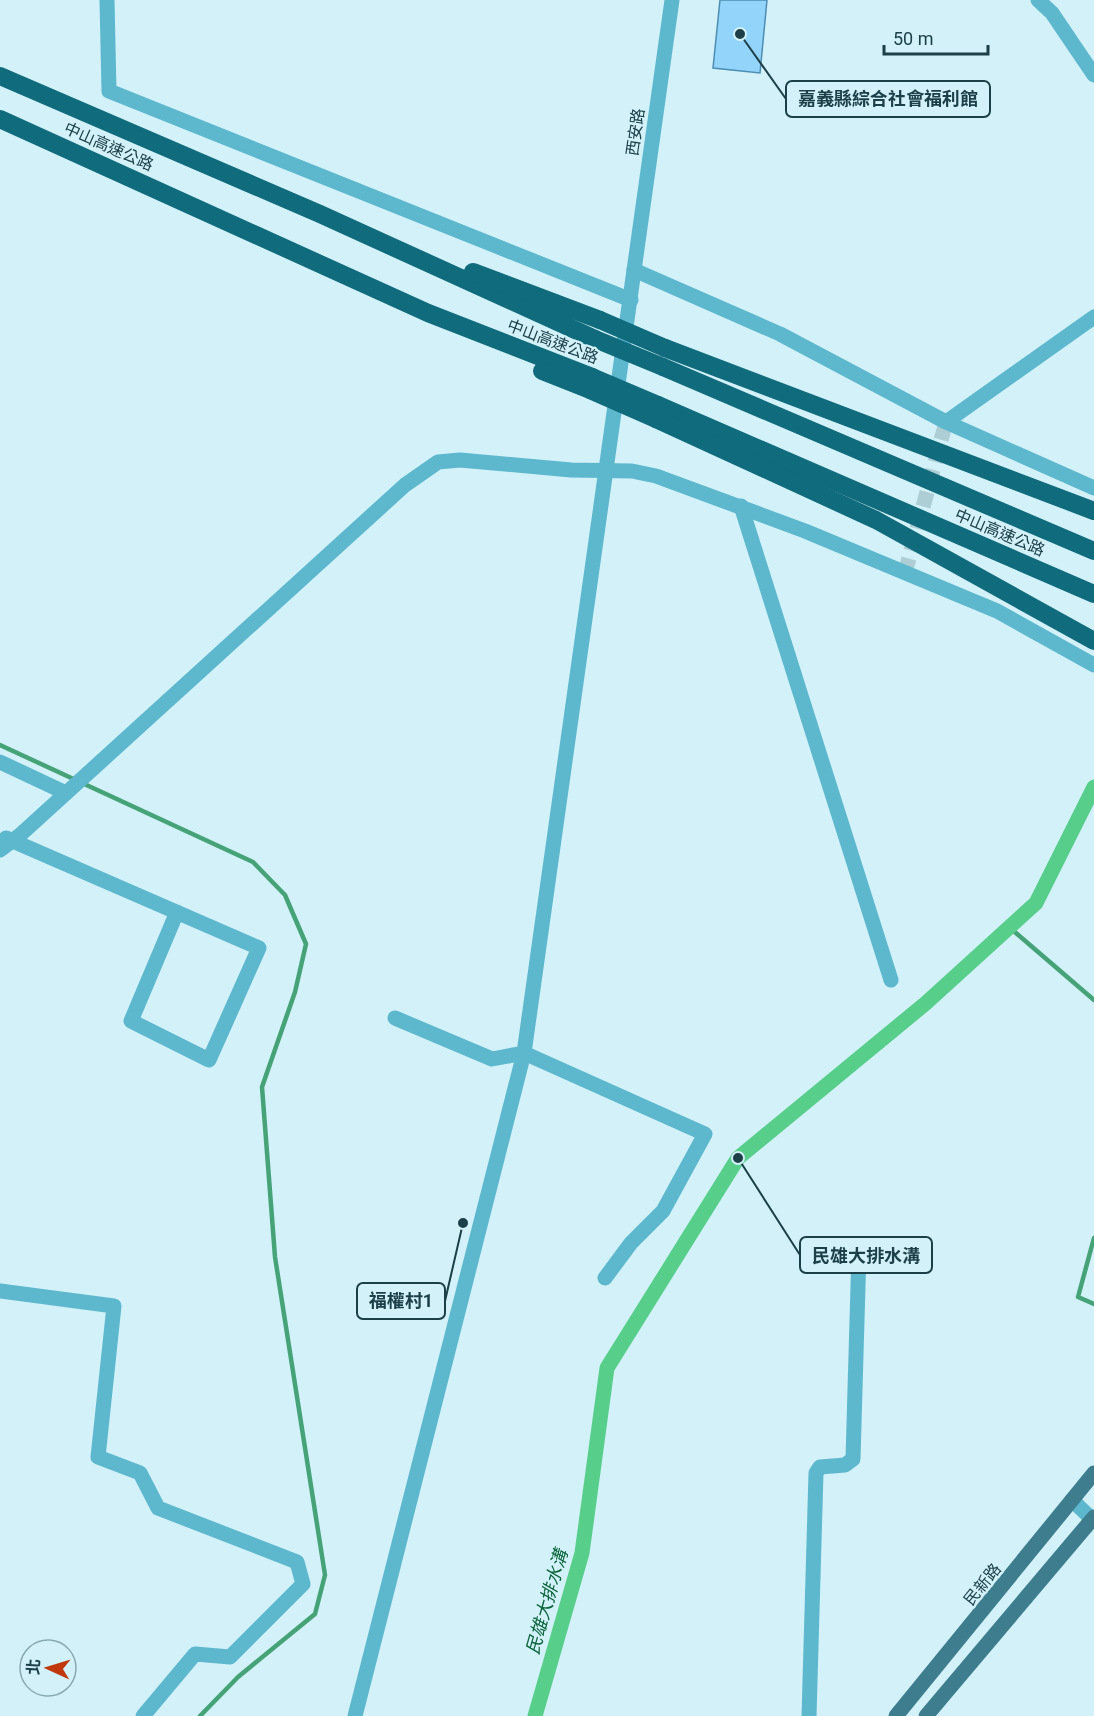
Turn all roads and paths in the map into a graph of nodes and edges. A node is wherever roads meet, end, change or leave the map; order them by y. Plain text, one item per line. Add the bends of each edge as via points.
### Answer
1 (106, 0) edge
2 (672, 0) edge
3 (1038, 0) edge
4 (1094, 75) edge
5 (0, 76) edge
6 (0, 119) edge
7 (436, 268) junction
8 (634, 270) junction
9 (631, 300) junction
10 (1094, 317) edge
11 (657, 412) junction
12 (946, 422) junction
13 (606, 471) junction
14 (1094, 488) edge
15 (741, 506) junction
16 (1094, 511) edge
17 (1094, 551) edge
18 (1094, 594) edge
19 (1094, 641) edge
20 (1094, 665) edge
21 (0, 762) edge
22 (74, 785) junction
23 (4, 842) edge
24 (177, 912) junction
25 (891, 980) dead end
26 (395, 1017) dead end
27 (524, 1053) junction
28 (859, 1251) dead end
29 (605, 1278) dead end
30 (0, 1291) edge
31 (1094, 1473) edge
32 (1072, 1500) junction
33 (1093, 1519) edge
34 (143, 1716) edge
35 (355, 1716) edge
36 (810, 1716) edge
37 (896, 1716) edge
38 (926, 1716) edge

1 - 9 street via 109,91
2 - 8 street, 西安路
3 - 4 street via 1052,13
5 - 7 highway, 中山高速公路
6 - 11 highway, 中山高速公路, bridge
7 - 16 highway, bridge via 473,272
7 - 17 highway, 中山高速公路, bridge
8 - 9 street, 西安路
8 - 12 street via 780,334
9 - 13 street, 西安路
10 - 12 street
11 - 18 highway, 中山高速公路
11 - 19 highway via 876,520
12 - 14 street
13 - 15 street via 656,476
13 - 22 street via 460,460 438,462 422,471
13 - 27 street, 西安路
15 - 20 street via 997,611
15 - 25 street
21 - 22 street
22 - 23 street via 20,836
23 - 24 street
24 - 24 street via 131,1021 209,1060 259,948
26 - 27 street via 492,1059
27 - 29 street via 705,1134 663,1211 631,1243
27 - 35 street, 西安路
28 - 36 street via 853,1459 845,1465 820,1467 816,1473
30 - 34 street via 114,1306 98,1457 140,1473 158,1508 297,1562 303,1584 230,1657 195,1654
31 - 32 main road, 民新路
32 - 33 street
32 - 37 main road, 民新路
33 - 38 main road

